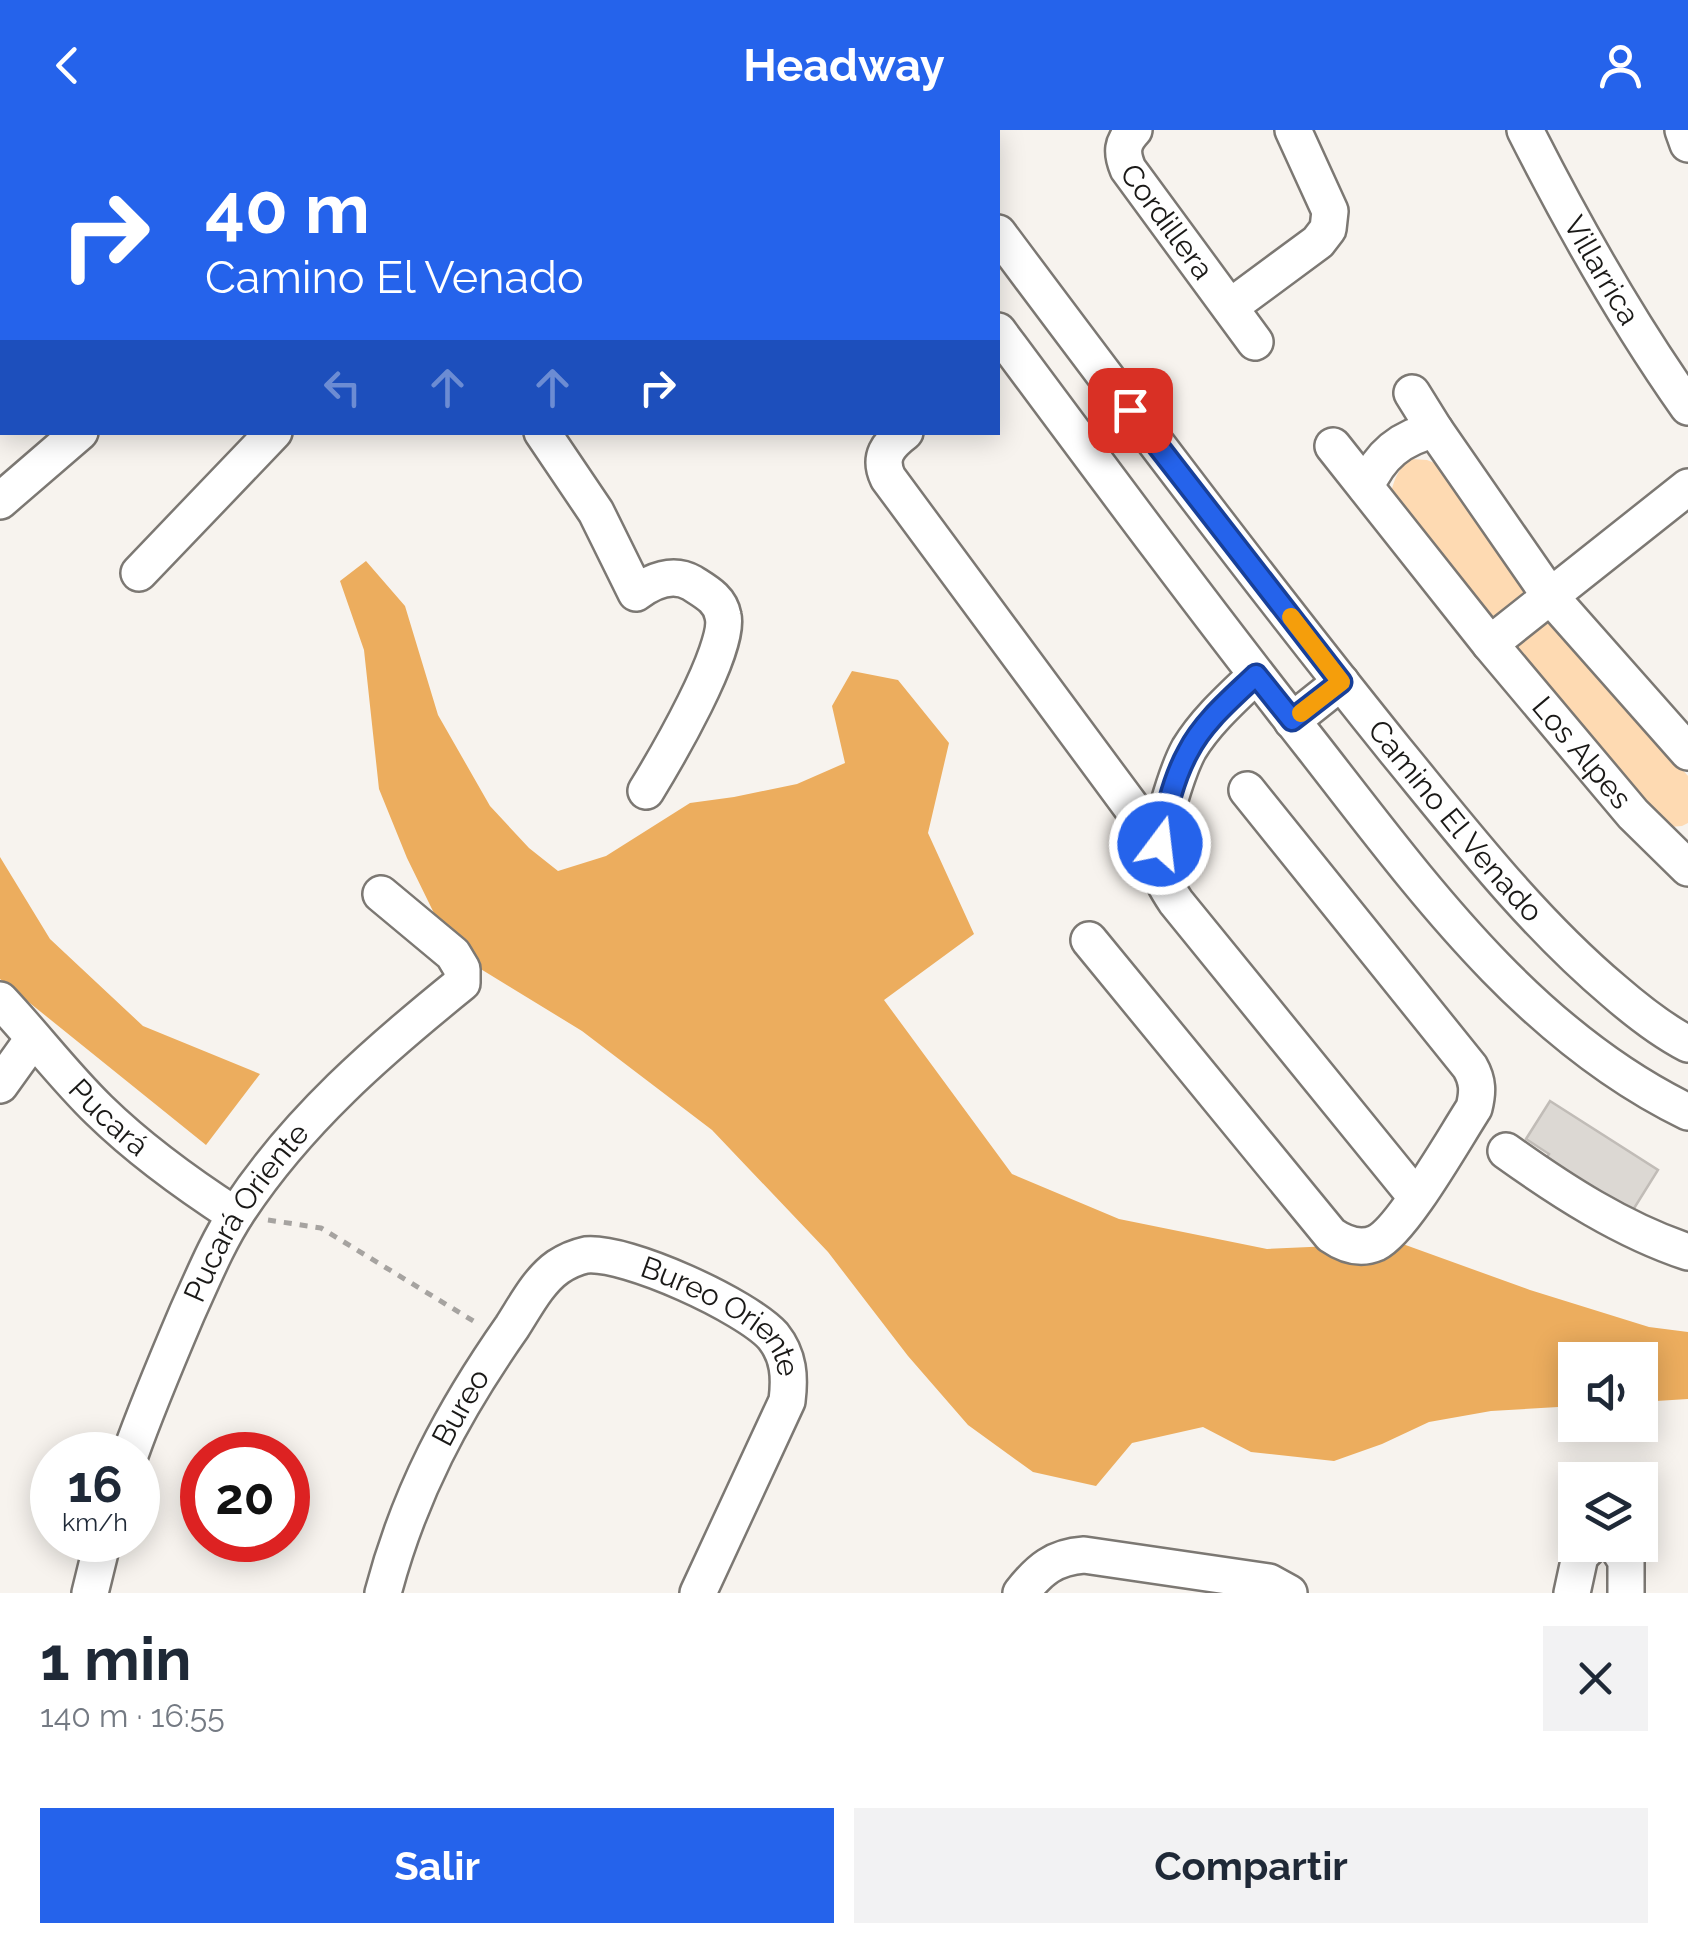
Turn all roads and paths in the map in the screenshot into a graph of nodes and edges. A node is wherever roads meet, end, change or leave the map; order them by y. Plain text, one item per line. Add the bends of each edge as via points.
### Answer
1 (1134, 130) edge
2 (1294, 130) edge
3 (1525, 130) edge
4 (1683, 130) edge
5 (1688, 144) edge
6 (1000, 235) edge
7 (1230, 307) junction
8 (1255, 342) dead end
9 (1002, 346) edge
10 (1412, 393) dead end
11 (1688, 407) edge
12 (1435, 430) junction
13 (77, 435) edge
14 (544, 435) edge
15 (900, 435) edge
16 (258, 438) edge
17 (1333, 446) dead end
18 (1366, 487) junction
19 (1688, 487) edge
20 (0, 501) edge
21 (139, 574) dead end
22 (1550, 596) junction
23 (1490, 644) junction
24 (1256, 675) junction
25 (1341, 682) junction
26 (1292, 720) junction
27 (1688, 752) edge
28 (1246, 790) dead end
29 (646, 791) dead end
30 (1132, 808) dead end
31 (1684, 858) edge
32 (382, 894) dead end
33 (1088, 940) dead end
34 (0, 1000) edge
35 (33, 1039) junction
36 (1688, 1044) edge
37 (0, 1086) edge
38 (1688, 1112) edge
39 (1506, 1150) dead end
40 (1416, 1197) junction
41 (236, 1215) junction
42 (1688, 1252) edge
43 (586, 1255) joint
44 (503, 1339) junction
45 (139, 1432) edge
46 (98, 1562) edge
47 (1579, 1562) edge
48 (1626, 1562) edge
49 (90, 1593) edge
50 (383, 1593) edge
51 (698, 1593) edge
52 (1021, 1593) edge
53 (1289, 1593) edge
54 (1572, 1593) edge
55 (1626, 1593) edge

1 - 7 street, Cordillera via 1122,151 1128,169
2 - 7 street, Cordillera via 1330,211 1328,230
3 - 11 street, Villarrica via 1590,252
4 - 5 street
6 - 25 street, Camino El Venado
7 - 8 street, Cordillera
9 - 24 street
10 - 12 street
12 - 18 street via 1391,449
12 - 22 street
13 - 20 street
14 - 29 street via 596,512 636,594 655,581 682,578 722,611 724,625 696,701
15 - 30 street via 882,461 888,478
16 - 21 street
17 - 18 street, Los Alpes
18 - 23 street, Los Alpes
19 - 22 street
22 - 23 street
22 - 27 street
23 - 31 street, Los Alpes via 1633,814
24 - 26 street
24 - 40 street via 1188,750 1162,828 1160,873 1176,902
25 - 26 street
25 - 36 street, Camino El Venado via 1534,915 1631,1006
26 - 38 street via 1510,984 1610,1068
28 - 40 street via 1474,1075 1474,1108
32 - 41 street, Pucará Oriente via 453,954 462,983 305,1125
33 - 40 street via 1331,1235 1348,1245 1372,1245 1394,1229
34 - 35 street, Pucará
35 - 37 street
35 - 41 street, Pucará via 133,1141
39 - 42 street via 1594,1208
41 - 44 path via 321,1228
41 - 45 street, Pucará Oriente
43 - 44 street, Bureo via 548,1275
43 - 51 street, Bureo Oriente via 642,1267 702,1291 771,1334 786,1360 787,1401
44 - 50 street, Bureo via 430,1462
46 - 49 street
47 - 54 street
48 - 55 street
52 - 53 street via 1046,1566 1084,1555 1269,1582

